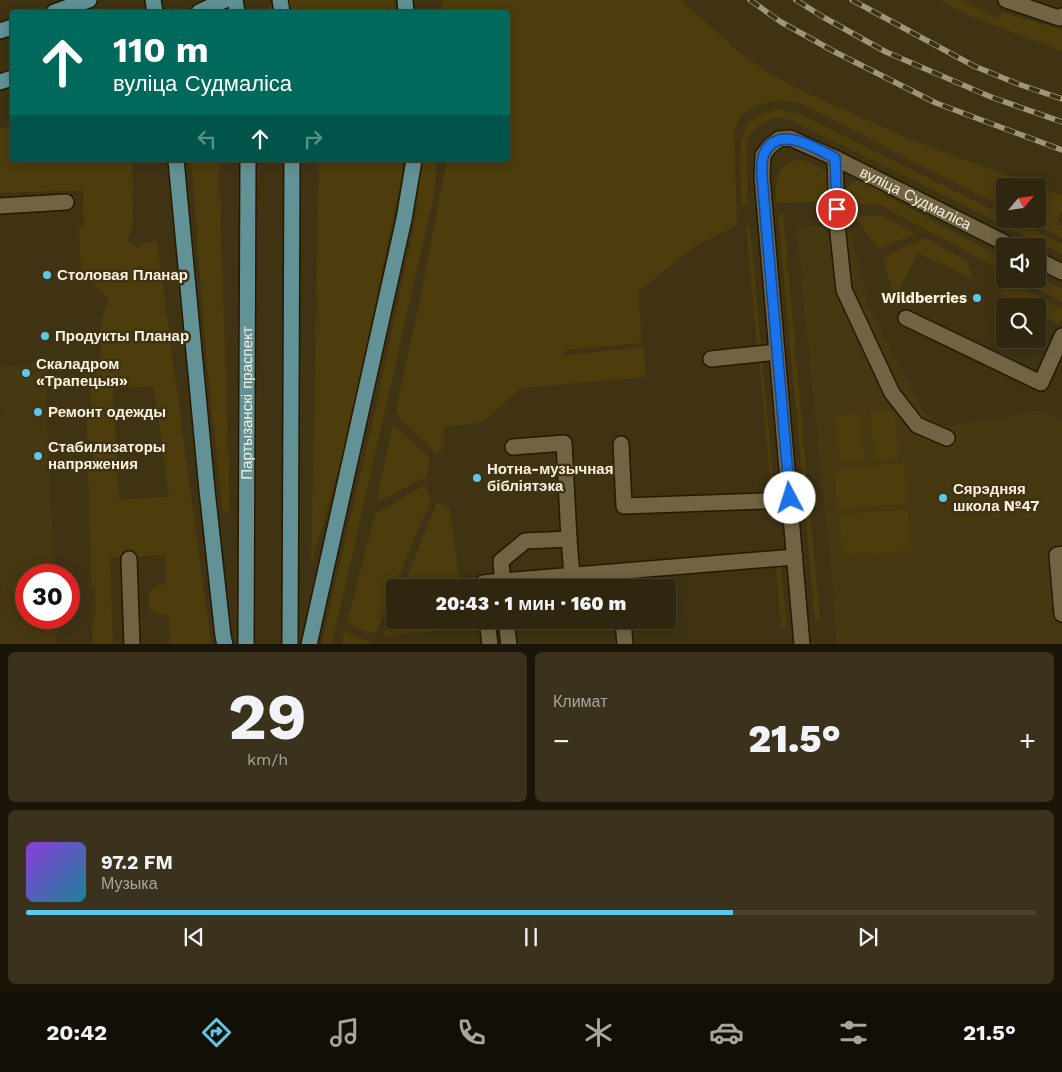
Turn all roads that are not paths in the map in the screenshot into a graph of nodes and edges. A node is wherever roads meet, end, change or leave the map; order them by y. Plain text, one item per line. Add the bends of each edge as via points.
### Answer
1 (89, 0) edge
2 (225, 0) edge
3 (1006, 0) edge
4 (60, 10) edge
5 (203, 10) edge
6 (1062, 16) edge
7 (835, 158) junction
8 (176, 162) edge
9 (248, 162) edge
10 (292, 162) edge
11 (414, 162) edge
12 (66, 202) dead end
13 (0, 206) edge
14 (996, 238) edge
15 (1046, 264) edge
16 (1062, 272) edge
17 (906, 318) dead end
18 (1062, 336) edge
19 (778, 352) junction
20 (712, 359) dead end
21 (947, 438) dead end
22 (621, 444) dead end
23 (513, 446) dead end
24 (790, 498) junction
25 (569, 539) junction
26 (1062, 554) edge
27 (795, 557) junction
28 (129, 559) dead end
29 (620, 572) junction
30 (572, 576) junction
31 (502, 579) edge
32 (546, 579) edge
33 (620, 579) edge
34 (1062, 614) edge
35 (488, 629) edge
36 (507, 629) edge
37 (624, 629) edge
38 (132, 644) edge
39 (225, 644) edge
40 (246, 644) edge
41 (290, 644) edge
42 (309, 644) edge
43 (490, 644) edge
44 (509, 644) edge
45 (625, 644) edge
46 (802, 644) edge

1 - 4 main road
2 - 5 main road
3 - 6 street
7 - 14 street, вуліца Судмаліса
7 - 19 street, вуліца Судмаліса via 790,138 778,139 763,155 762,177
7 - 21 street via 844,290 892,394 917,425
8 - 39 main road
9 - 40 main road, Партызанскі праспект
10 - 41 main road
11 - 42 main road via 404,219
12 - 13 street
15 - 16 street
17 - 18 street via 1041,384
19 - 20 street
19 - 24 street, вуліца Судмаліса
22 - 24 street via 624,506
23 - 25 street via 564,443
24 - 27 street, вуліца Судмаліса
25 - 30 street
25 - 31 street via 525,541 501,561
26 - 34 street via 1056,555
27 - 29 street
27 - 46 street, вуліца Судмаліса
28 - 38 street
29 - 30 street
29 - 33 street
30 - 32 street
35 - 43 street
36 - 44 street
37 - 45 street

